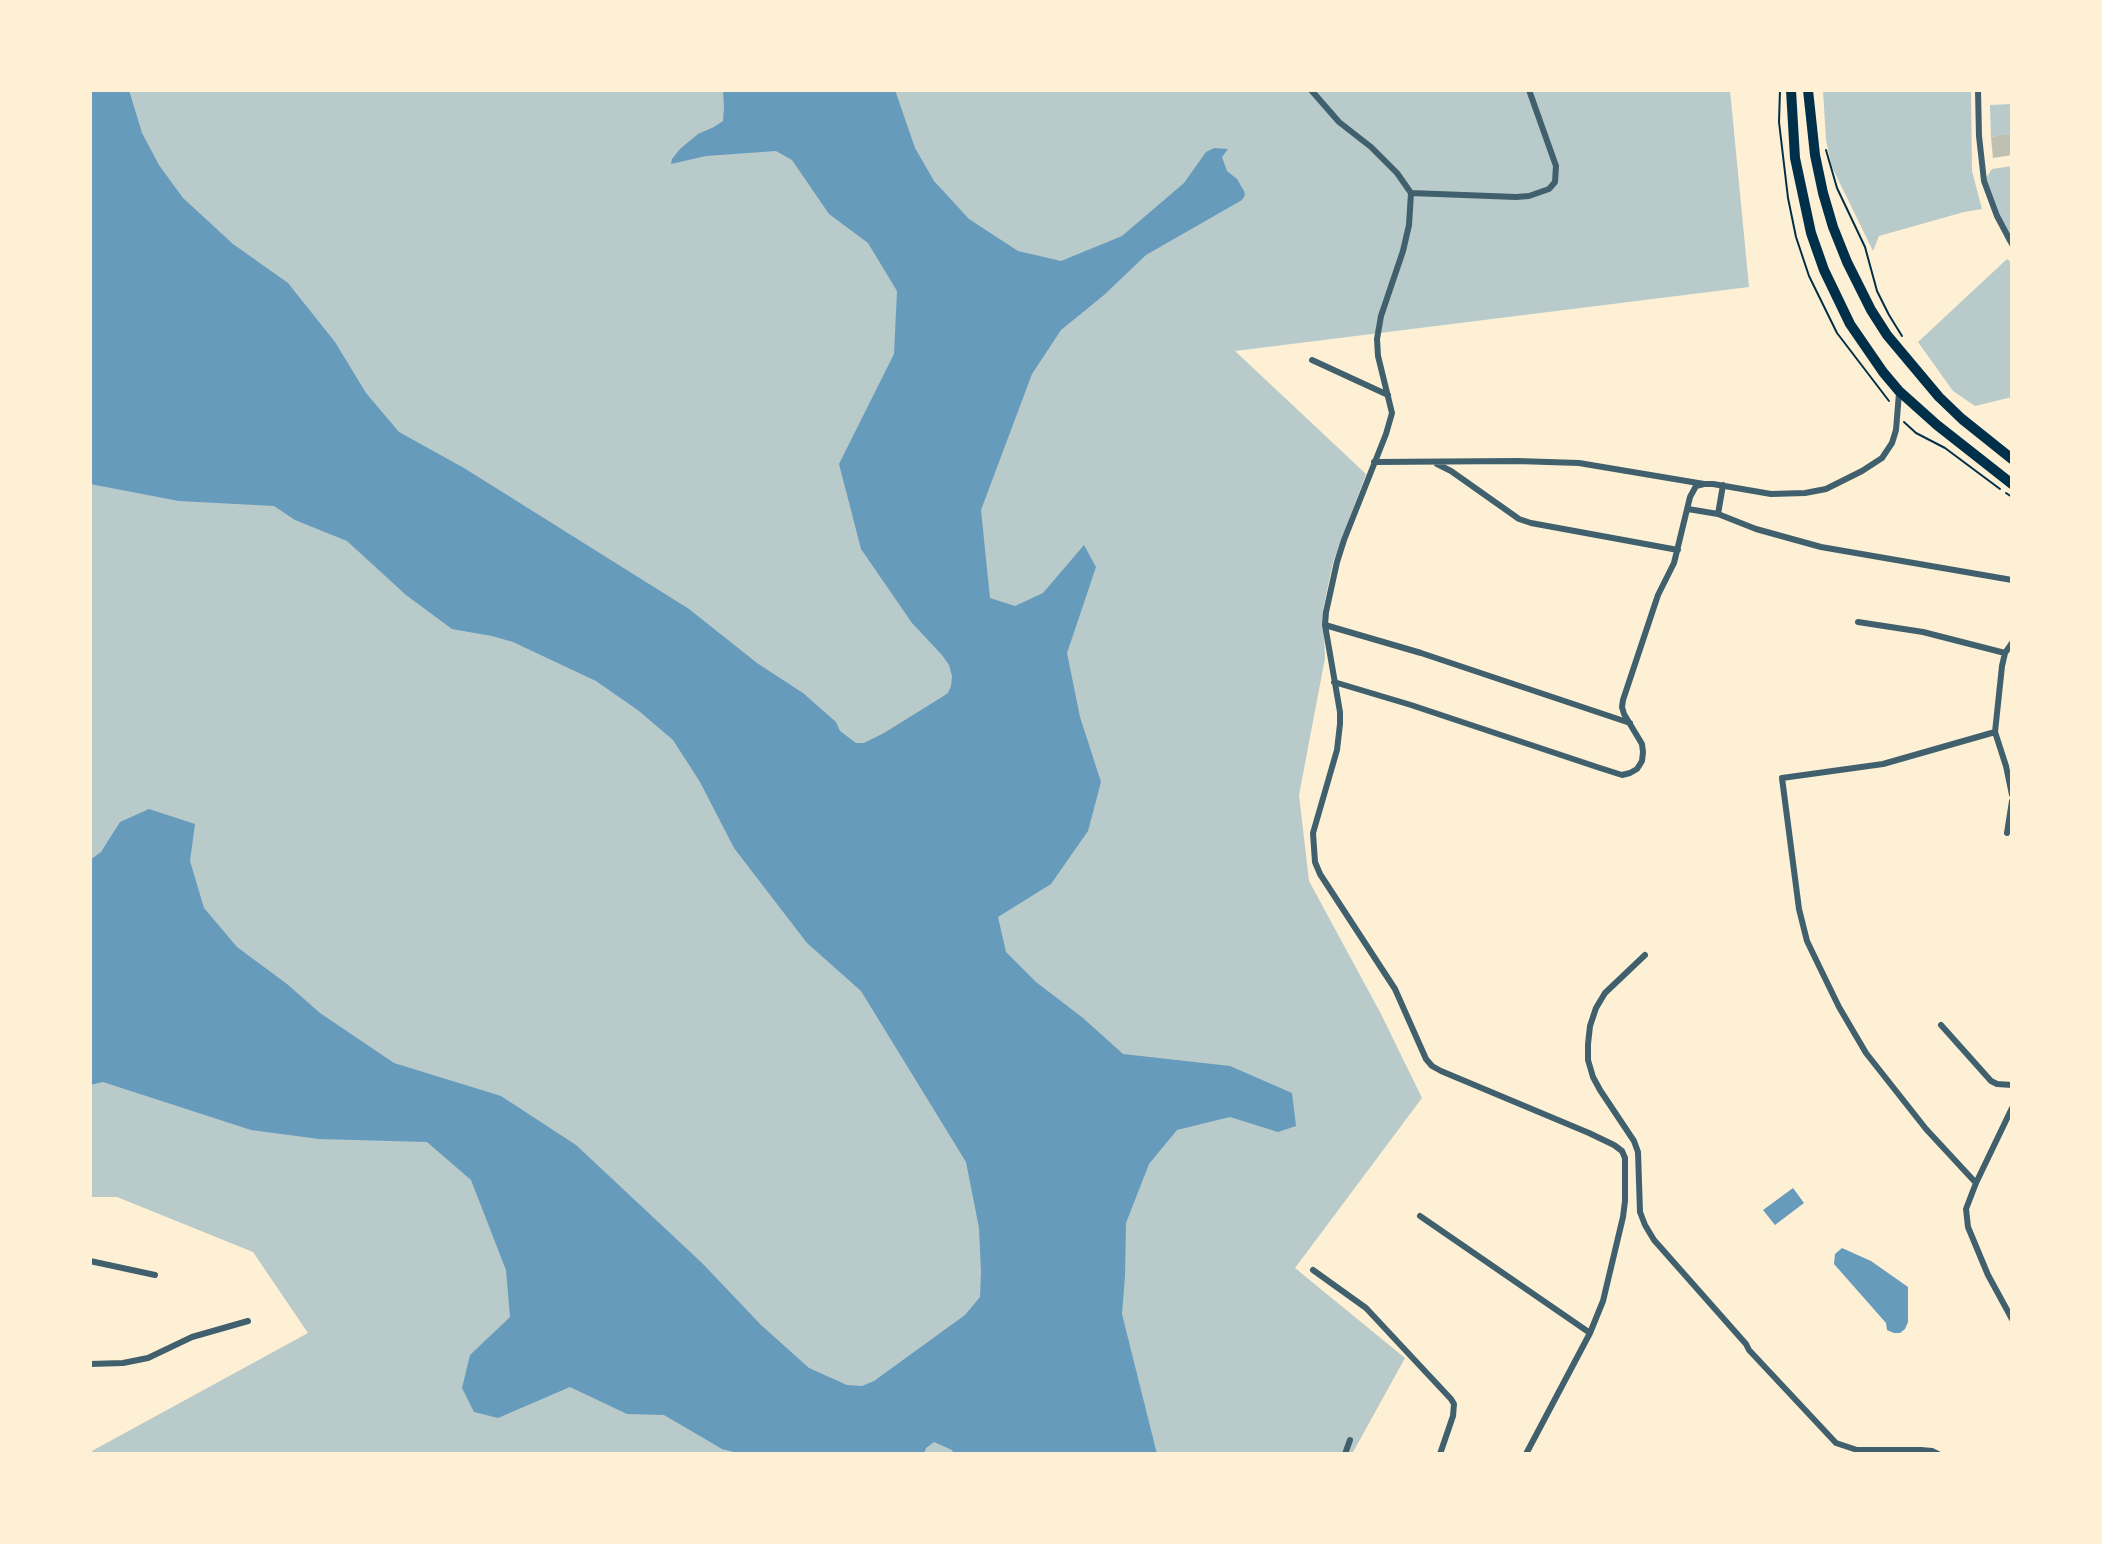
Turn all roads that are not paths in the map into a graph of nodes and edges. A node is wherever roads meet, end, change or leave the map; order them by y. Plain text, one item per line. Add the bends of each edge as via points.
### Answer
1 (1311, 90) edge
2 (1529, 90) edge
3 (1791, 90) edge
4 (1808, 90) edge
5 (1978, 90) edge
6 (1411, 193) junction
7 (2012, 244) edge
8 (1312, 360) dead end
9 (1899, 391) junction
10 (1388, 395) junction
11 (2012, 459) edge
12 (1374, 462) junction
13 (1433, 463) junction
14 (1704, 484) junction
15 (2012, 484) edge
16 (1723, 485) junction
17 (1688, 509) junction
18 (1718, 514) junction
19 (1678, 550) junction
20 (2012, 580) edge
21 (1858, 622) dead end
22 (1325, 625) junction
23 (2012, 643) edge
24 (2005, 653) junction
25 (1334, 682) junction
26 (1630, 723) junction
27 (1995, 732) junction
28 (2012, 795) edge
29 (2012, 801) edge
30 (2007, 833) dead end
31 (1645, 955) dead end
32 (1941, 1025) dead end
33 (2012, 1085) edge
34 (2012, 1108) edge
35 (1976, 1183) junction
36 (1420, 1216) dead end
37 (90, 1261) edge
38 (1313, 1270) dead end
39 (155, 1275) dead end
40 (2012, 1319) edge
41 (248, 1321) dead end
42 (1590, 1333) junction
43 (90, 1364) edge
44 (1350, 1440) dead end
45 (1345, 1454) edge
46 (1440, 1454) edge
47 (1526, 1454) edge
48 (1938, 1454) edge

1 - 6 street
2 - 6 street via 1556,166 1549,189 1516,197
3 - 9 main road via 1797,170 1824,270 1850,324
4 - 11 main road via 1823,193 1871,310 1939,397
5 - 7 street via 1984,181
6 - 10 street via 1403,251 1377,339
8 - 10 street
9 - 15 main road
9 - 16 street via 1899,417 1889,449 1854,475 1826,489 1788,495
10 - 12 street via 1392,413
12 - 13 street
12 - 22 street via 1337,562
13 - 14 street via 1579,463
13 - 19 street via 1519,519
14 - 16 street
14 - 17 street via 1692,491
16 - 18 street
17 - 18 street
17 - 19 street
18 - 20 street via 1821,547
19 - 26 street via 1623,700
21 - 24 street
22 - 25 street
22 - 26 street
23 - 24 street
24 - 27 street
25 - 26 street via 1622,775 1642,761 1642,744
25 - 42 street via 1339,736 1313,833 1315,862 1395,989 1426,1059 1441,1071 1614,1145 1625,1158 1623,1217
27 - 28 street
27 - 35 street via 1883,764 1782,778 1807,941 1866,1053
29 - 30 street
31 - 48 street via 1601,1001 1588,1044 1593,1077 1638,1152 1645,1225 1749,1350 1836,1443 1857,1450
32 - 33 street via 1991,1081
34 - 35 street
35 - 40 street via 1966,1209 1968,1227
36 - 42 street
37 - 39 street
38 - 46 street via 1366,1308 1451,1399 1455,1409
41 - 43 street via 192,1337 148,1358
42 - 47 street
44 - 45 street

